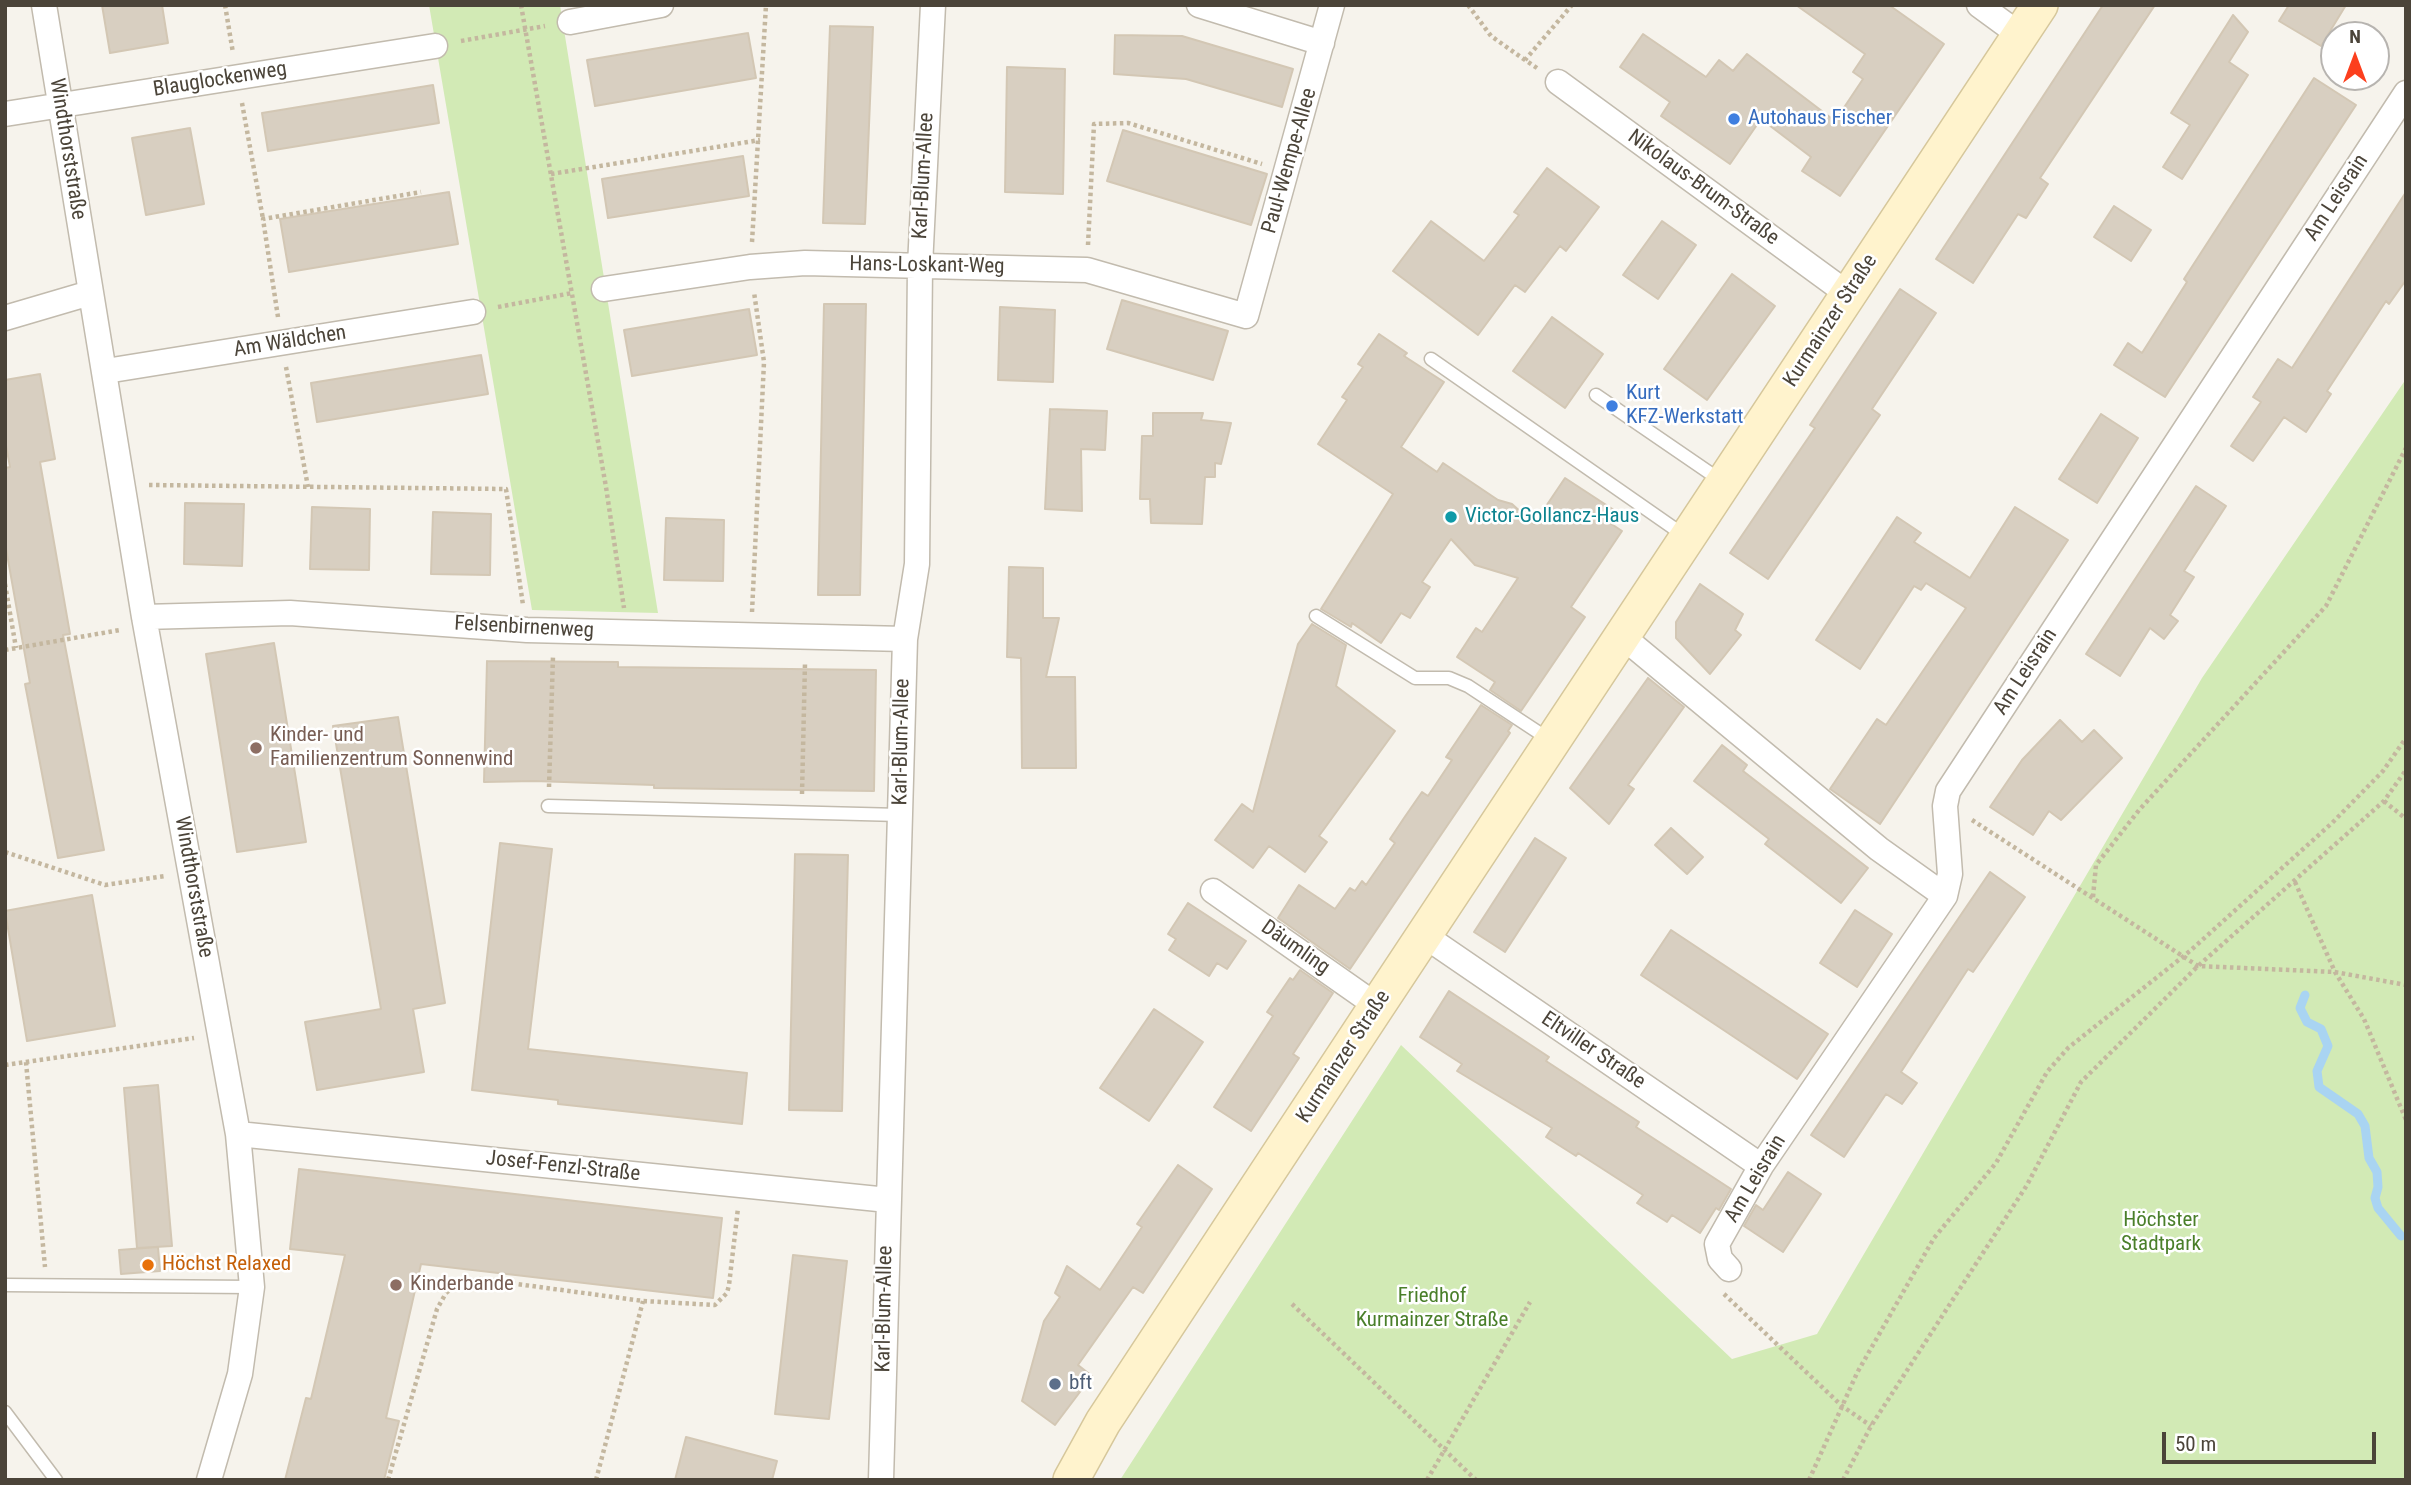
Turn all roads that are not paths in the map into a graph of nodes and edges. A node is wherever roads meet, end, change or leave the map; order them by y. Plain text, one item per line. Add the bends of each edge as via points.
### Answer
1 (44, 5) edge
2 (661, 5) edge
3 (933, 5) edge
4 (1199, 5) edge
5 (1332, 5) edge
6 (1979, 5) edge
7 (2040, 5) edge
8 (570, 22) road end
9 (2020, 35) junction
10 (1322, 43) junction
11 (435, 46) road end
12 (1558, 82) road end
13 (2406, 93) edge
14 (60, 105) junction
15 (5, 114) edge
16 (920, 266) junction
17 (604, 289) road end
18 (90, 293) junction
19 (1848, 294) junction
20 (473, 312) road end
21 (1246, 316) joint
22 (5, 318) edge
23 (1431, 359) dead end
24 (106, 371) junction
25 (1596, 395) dead end
26 (1725, 483) junction
27 (1688, 538) junction
28 (1316, 616) dead end
29 (144, 621) junction
30 (1623, 638) junction
31 (905, 639) junction
32 (1554, 742) junction
33 (548, 806) road end
34 (900, 815) junction
35 (1213, 891) dead end
36 (1945, 896) junction
37 (1425, 936) junction
38 (1377, 1006) junction
39 (238, 1134) junction
40 (1761, 1166) junction
41 (888, 1200) junction
42 (1729, 1269) road end
43 (5, 1285) edge
44 (252, 1287) junction
45 (5, 1412) edge
46 (56, 1480) edge
47 (209, 1480) edge
48 (881, 1480) edge
49 (1071, 1480) edge

1 - 14 street, Windthorststraße
2 - 8 street
3 - 16 street, Karl-Blum-Allee
4 - 10 street
5 - 10 street, Paul-Wempe-Allee
6 - 9 street
7 - 9 main road, Kurmainzer Straße
9 - 19 main road, Kurmainzer Straße
10 - 21 street, Paul-Wempe-Allee
11 - 14 street, Blauglockenweg
12 - 19 street, Nikolaus-Brum-Straße
13 - 36 street, Am Leisrain via 1948,791 1950,874
14 - 15 street, Blauglockenweg
14 - 18 street, Windthorststraße
16 - 17 street, Hans-Loskant-Weg via 805,263 750,267
16 - 21 street, Hans-Loskant-Weg via 1087,270
16 - 31 street, Karl-Blum-Allee via 917,564
18 - 22 street
18 - 24 street, Windthorststraße
19 - 26 main road, Kurmainzer Straße
20 - 24 street, Am Wäldchen
23 - 27 lane
24 - 29 street, Windthorststraße
25 - 26 lane
26 - 27 main road, Kurmainzer Straße
27 - 30 main road, Kurmainzer Straße
28 - 32 lane via 1415,678 1449,678 1468,686
29 - 31 street, Felsenbirnenweg via 290,613 527,630
29 - 39 street, Windthorststraße
30 - 32 main road, Kurmainzer Straße
30 - 36 street via 1879,849
31 - 34 street, Karl-Blum-Allee
32 - 37 main road, Kurmainzer Straße
33 - 34 lane
34 - 41 street, Karl-Blum-Allee
35 - 38 street, Däumling
36 - 40 street, Am Leisrain
37 - 38 main road, Kurmainzer Straße
37 - 40 street, Eltviller Straße
38 - 49 main road, Kurmainzer Straße via 1103,1422
39 - 41 street, Josef-Fenzl-Straße
39 - 44 street, Windthorststraße
40 - 42 street, Am Leisrain via 1717,1244 1720,1259
41 - 48 street, Karl-Blum-Allee
43 - 44 lane via 159,1291
44 - 47 street, Windthorststraße via 240,1374
45 - 46 lane

